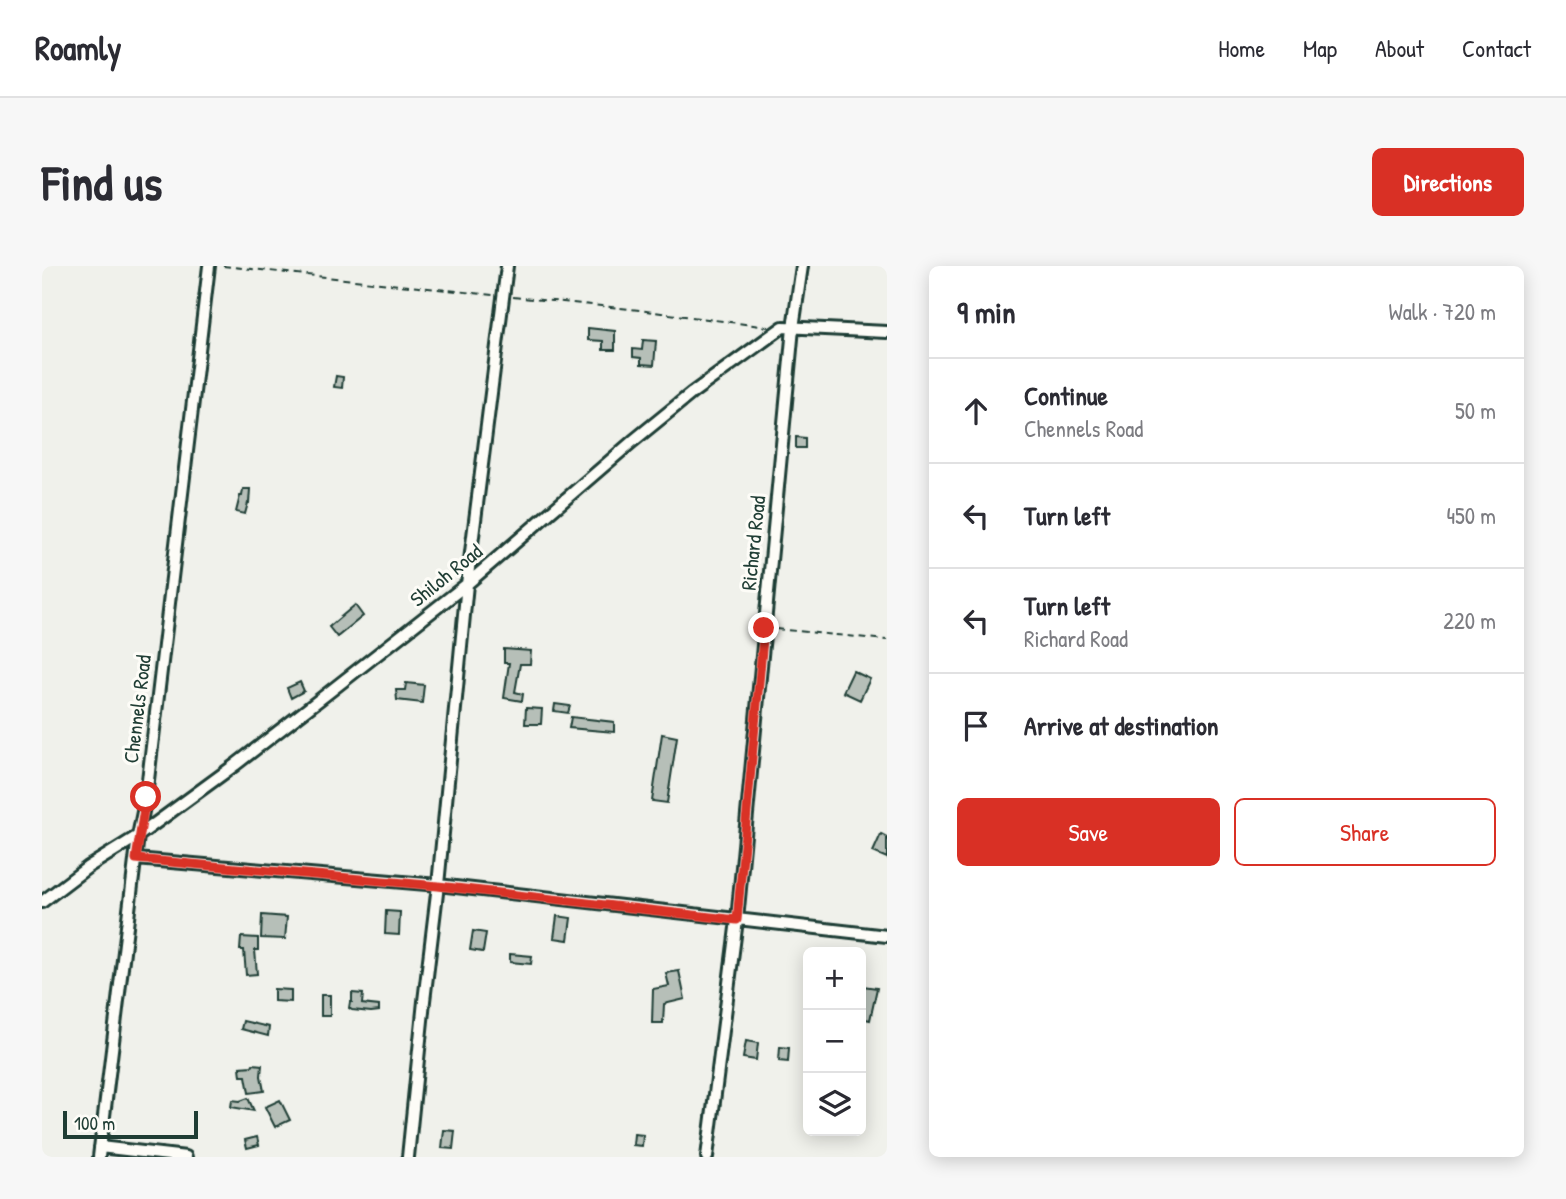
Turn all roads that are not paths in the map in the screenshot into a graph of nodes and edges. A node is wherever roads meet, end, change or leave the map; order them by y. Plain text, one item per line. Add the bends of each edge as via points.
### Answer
1 (209, 266) edge
2 (507, 266) edge
3 (802, 266) edge
4 (793, 328) junction
5 (887, 332) edge
6 (467, 584) junction
7 (138, 836) junction
8 (136, 859) junction
9 (438, 886) junction
10 (42, 902) edge
11 (737, 920) junction
12 (887, 936) edge
13 (100, 1152) edge
14 (186, 1157) edge
15 (408, 1157) edge
16 (708, 1157) edge

1 - 7 street, Chennels Road
2 - 6 street
3 - 4 street, Richard Road
4 - 5 street, Shiloh Road
4 - 6 street, Shiloh Road via 783,327 692,393
4 - 11 street, Richard Road
6 - 7 street, Shiloh Road
6 - 9 street
7 - 8 street, Chennels Road
7 - 10 street, Shiloh Road
8 - 9 street
8 - 13 street, Chennels Road
9 - 11 street
9 - 15 street
11 - 12 street
11 - 16 street, Richard Road
13 - 14 street

